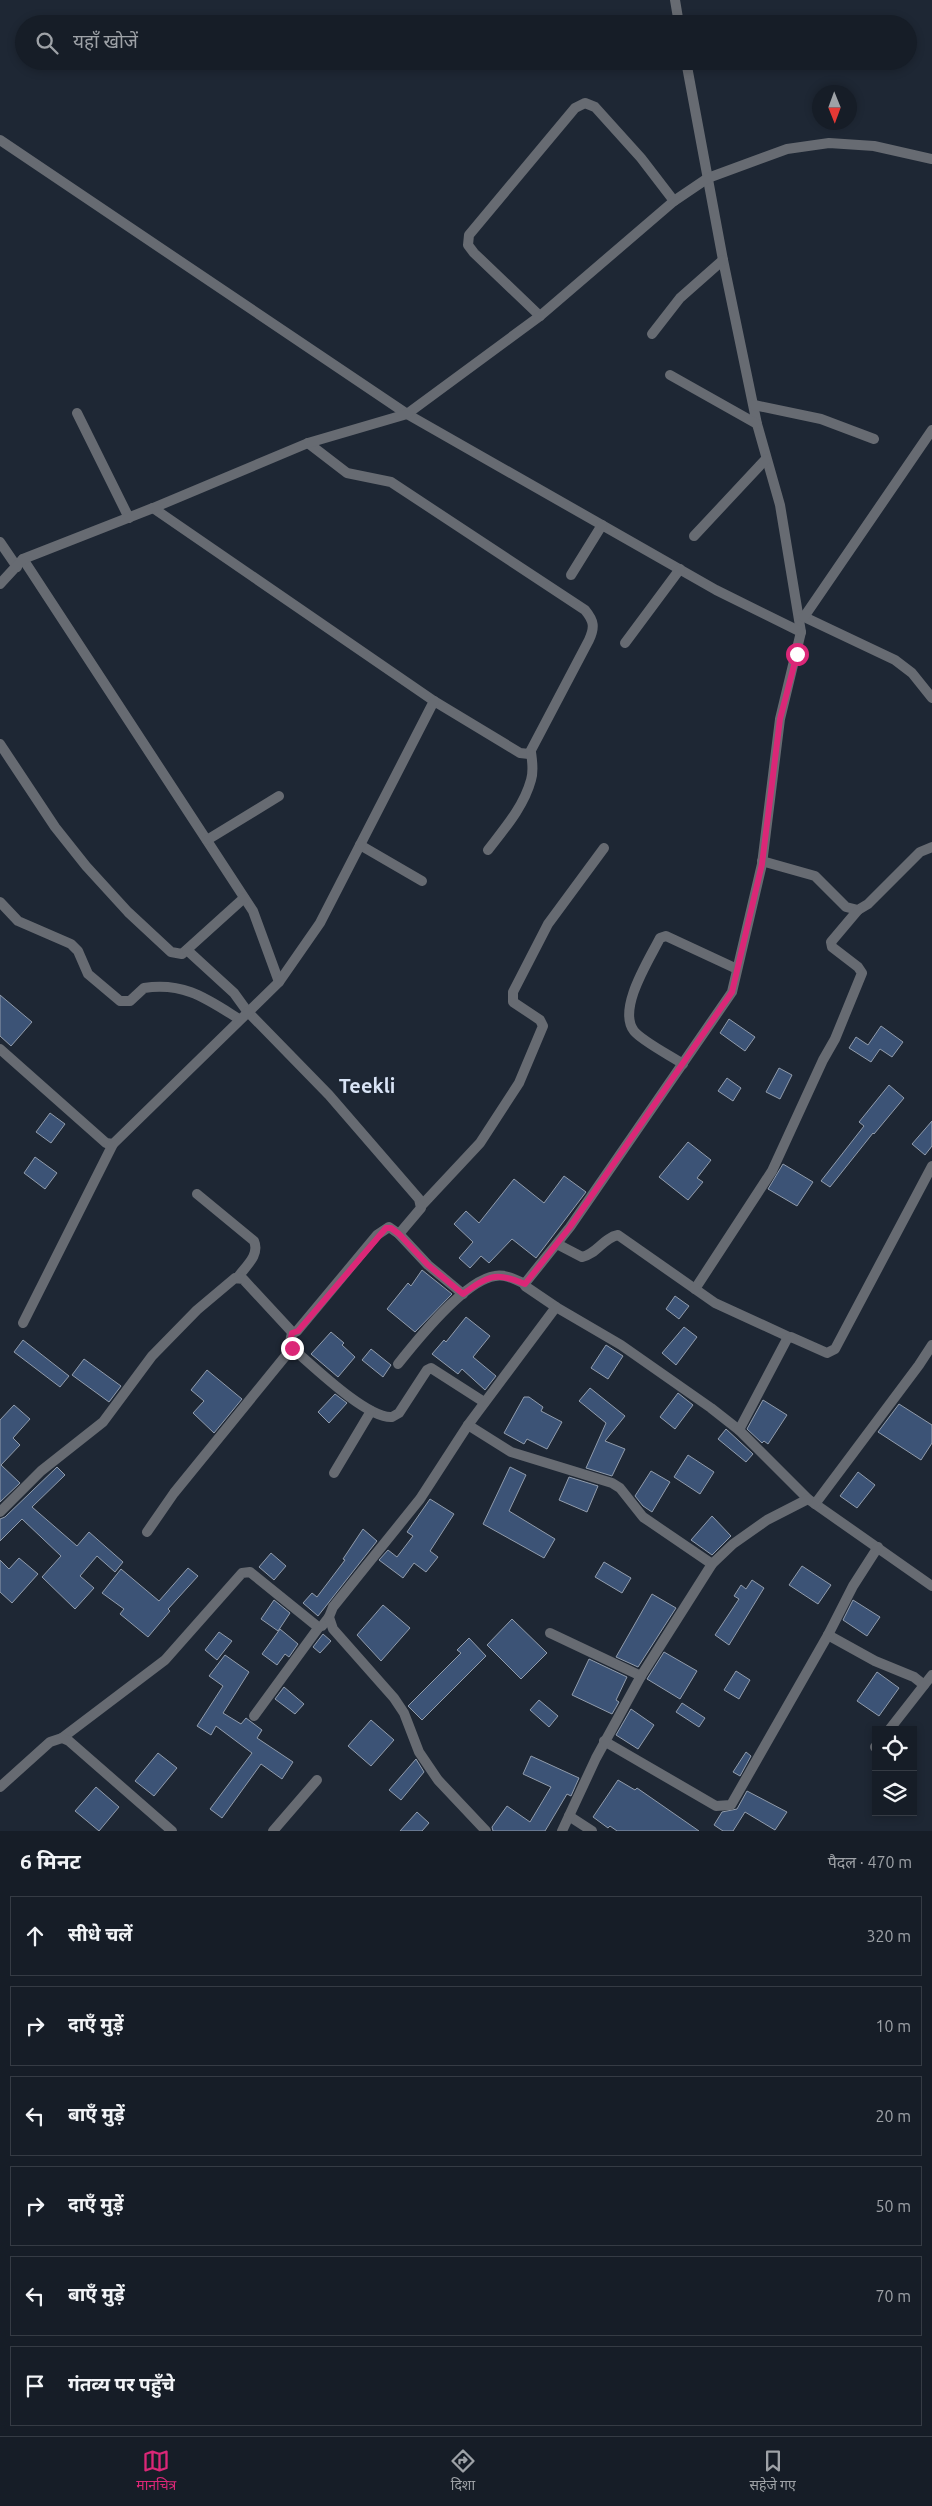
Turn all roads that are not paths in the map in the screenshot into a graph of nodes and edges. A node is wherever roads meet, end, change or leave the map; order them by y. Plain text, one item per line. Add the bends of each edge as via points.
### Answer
1 (675, 0) edge
2 (678, 15) edge
3 (688, 70) edge
4 (0, 140) edge
5 (932, 159) edge
6 (708, 178) junction
7 (674, 201) junction
8 (723, 260) junction
9 (540, 316) junction
10 (652, 334) dead end
11 (670, 375) dead end
12 (754, 405) junction
13 (77, 413) dead end
14 (407, 414) junction
15 (757, 424) junction
16 (932, 430) edge
17 (874, 440) dead end
18 (308, 443) junction
19 (766, 459) junction
20 (152, 508) junction
21 (129, 518) junction
22 (602, 525) junction
23 (694, 536) dead end
24 (0, 542) edge
25 (20, 563) junction
26 (680, 569) junction
27 (571, 575) dead end
28 (0, 584) edge
29 (802, 615) junction
30 (801, 632) junction
31 (625, 643) dead end
32 (932, 698) edge
33 (434, 701) junction
34 (0, 744) edge
35 (531, 752) junction
36 (278, 796) dead end
37 (207, 840) junction
38 (360, 845) junction
39 (932, 847) edge
40 (604, 848) dead end
41 (488, 850) dead end
42 (762, 861) junction
43 (422, 881) dead end
44 (244, 898) junction
45 (0, 902) edge
46 (858, 910) junction
47 (187, 950) junction
48 (737, 969) junction
49 (279, 982) junction
50 (243, 1015) junction
51 (0, 1049) edge
52 (683, 1064) junction
53 (113, 1144) junction
54 (932, 1166) edge
55 (197, 1194) dead end
56 (422, 1205) junction
57 (399, 1234) junction
58 (557, 1244) junction
59 (238, 1277) junction
60 (525, 1284) junction
61 (695, 1289) junction
62 (463, 1294) junction
63 (556, 1307) junction
64 (23, 1323) dead end
65 (292, 1333) junction
66 (789, 1338) junction
67 (932, 1344) edge
68 (292, 1348) junction
69 (398, 1364) dead end
70 (484, 1402) junction
71 (371, 1412) junction
72 (468, 1425) junction
73 (739, 1430) junction
74 (334, 1473) dead end
75 (812, 1501) junction
76 (0, 1512) edge
77 (147, 1532) dead end
78 (878, 1547) junction
79 (712, 1564) junction
80 (932, 1586) edge
81 (329, 1617) junction
82 (319, 1627) junction
83 (550, 1633) dead end
84 (828, 1635) junction
85 (932, 1675) edge
86 (641, 1676) junction
87 (924, 1685) junction
88 (254, 1716) dead end
89 (892, 1726) edge
90 (62, 1738) junction
91 (604, 1741) junction
92 (317, 1780) dead end
93 (0, 1787) edge
94 (569, 1816) junction
95 (172, 1831) edge
96 (273, 1831) edge
97 (486, 1831) edge
98 (562, 1831) edge
99 (592, 1831) edge

1 - 2 street
3 - 6 street
4 - 14 street
5 - 6 street via 874,146 828,143 787,149
6 - 7 street
6 - 8 street
7 - 9 street
7 - 9 street via 642,158 595,107 585,103 575,108 469,235 468,245 474,253
8 - 10 street via 680,298
8 - 12 street
9 - 14 street
11 - 15 street
12 - 15 street
12 - 17 street via 820,420
13 - 21 street
14 - 18 street
14 - 22 street
15 - 19 street
16 - 29 street
18 - 20 street
18 - 35 street via 347,472 391,482 585,610 593,620 589,640
19 - 23 street
19 - 29 street via 780,504
20 - 21 street
20 - 33 street
21 - 25 street
22 - 26 street
22 - 27 street
24 - 25 street
25 - 28 street
25 - 37 street
26 - 30 street
26 - 31 street
29 - 30 street
29 - 32 street via 895,660
30 - 42 street via 780,719
33 - 35 street via 520,753 527,755
33 - 38 street
34 - 47 street via 55,827 86,866 171,952 178,955
35 - 41 street via 532,778 529,785 515,815
36 - 37 street
37 - 44 street
38 - 43 street
38 - 49 street via 320,923
39 - 46 street via 920,852
40 - 56 street via 548,924 513,992 513,1002 540,1020 543,1026 519,1083 480,1143
42 - 46 street via 815,876 849,909
42 - 48 street
44 - 47 street
44 - 49 street via 253,912
45 - 50 street via 18,922 74,947 88,974 120,1001 130,1001 144,988 188,990
46 - 61 street via 831,942 832,947 862,973 836,1039 823,1060 772,1171
47 - 50 street via 234,993
48 - 52 street via 732,992
48 - 52 street via 661,936 630,1003 628,1016 635,1032
49 - 50 street
50 - 53 street
50 - 56 street via 329,1095
51 - 53 street via 106,1143
52 - 58 street
53 - 64 street
54 - 66 street via 835,1349 828,1353
55 - 59 street via 254,1241 255,1254
56 - 57 street
57 - 62 street via 428,1265
57 - 65 street via 389,1227 377,1235 298,1331
58 - 60 street
58 - 61 street via 582,1257 593,1254 612,1236 618,1236
59 - 65 street
59 - 76 street via 197,1310 152,1356 103,1422 41,1471
60 - 62 street via 498,1275 485,1278
60 - 63 street via 526,1288
61 - 66 street via 714,1303
62 - 69 street via 424,1332
63 - 70 street
63 - 73 street via 628,1350
65 - 68 street
66 - 73 street
67 - 75 street
68 - 71 street
68 - 77 street via 174,1493
70 - 71 street via 431,1368 396,1416 388,1418
70 - 72 street
71 - 74 street
72 - 79 street via 511,1452 620,1488 642,1517
72 - 81 street via 420,1499 333,1607
73 - 75 street
75 - 78 street
75 - 79 street via 767,1520
78 - 80 street
78 - 84 street
79 - 86 street
81 - 82 street
81 - 97 street via 333,1629 400,1707 419,1752 438,1780
82 - 88 street
82 - 90 street via 250,1572 242,1573 165,1660
83 - 86 street
84 - 87 street
84 - 91 street via 731,1805 716,1806
85 - 87 street
86 - 91 street
87 - 89 street
90 - 93 street via 50,1742
90 - 95 street
91 - 94 street
92 - 96 street
94 - 98 street
94 - 99 street

